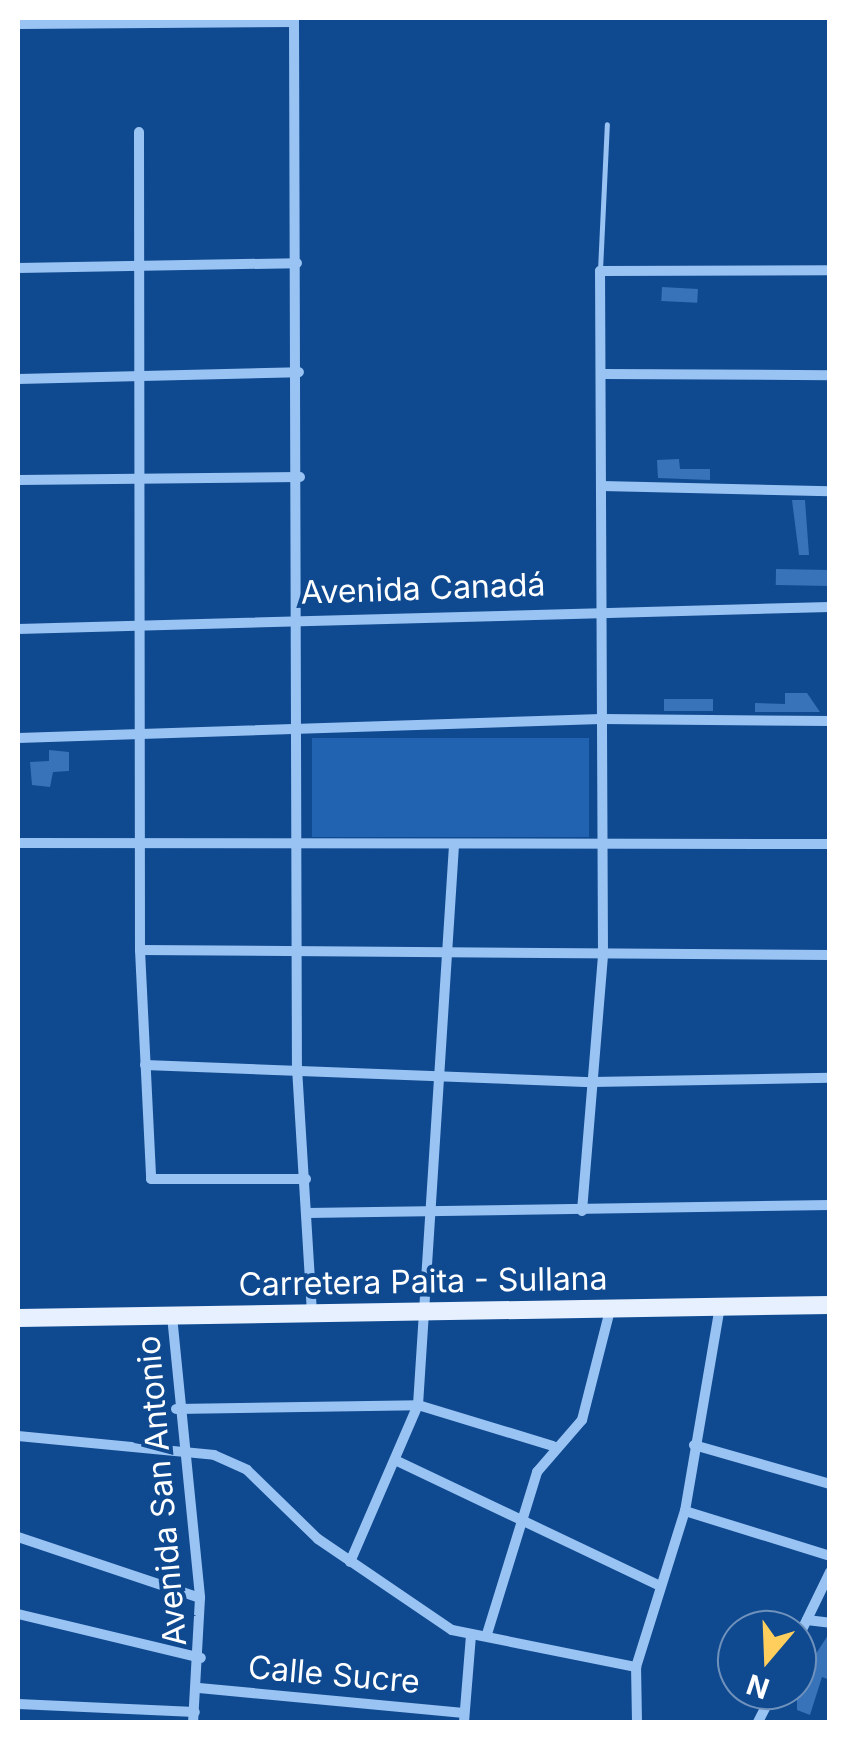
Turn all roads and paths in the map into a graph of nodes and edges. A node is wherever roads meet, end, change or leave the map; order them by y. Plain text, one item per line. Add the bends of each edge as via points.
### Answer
1 (294, 20) edge
2 (18, 24) edge
3 (607, 124) dead end
4 (139, 132) dead end
5 (298, 263) junction
6 (140, 266) junction
7 (18, 268) edge
8 (600, 270) junction
9 (830, 270) edge
10 (299, 372) junction
11 (603, 374) junction
12 (830, 374) edge
13 (140, 376) junction
14 (18, 379) edge
15 (300, 476) junction
16 (140, 478) junction
17 (18, 480) edge
18 (602, 486) junction
19 (830, 492) edge
20 (830, 607) edge
21 (601, 608) junction
22 (302, 617) junction
23 (140, 624) junction
24 (18, 629) edge
25 (601, 719) junction
26 (830, 721) edge
27 (299, 730) junction
28 (140, 735) junction
29 (18, 738) edge
30 (140, 840) junction
31 (301, 842) junction
32 (18, 843) edge
33 (602, 844) junction
34 (830, 844) edge
35 (454, 846) junction
36 (140, 950) junction
37 (296, 952) junction
38 (452, 954) junction
39 (603, 954) junction
40 (830, 955) edge
41 (144, 1065) junction
42 (297, 1068) junction
43 (440, 1076) junction
44 (830, 1078) edge
45 (592, 1082) junction
46 (306, 1178) junction
47 (830, 1205) edge
48 (582, 1211) junction
49 (306, 1213) junction
50 (434, 1215) junction
51 (830, 1304) edge
52 (720, 1307) junction
53 (610, 1310) junction
54 (430, 1312) junction
55 (312, 1313) junction
56 (172, 1316) junction
57 (18, 1318) edge
58 (418, 1404) junction
59 (176, 1409) junction
60 (18, 1436) edge
61 (694, 1445) junction
62 (181, 1446) junction
63 (553, 1446) junction
64 (394, 1460) junction
65 (830, 1484) edge
66 (684, 1511) junction
67 (520, 1518) junction
68 (18, 1536) edge
69 (830, 1556) edge
70 (350, 1562) junction
71 (830, 1572) edge
72 (660, 1586) junction
73 (200, 1598) junction
74 (812, 1610) edge
75 (18, 1614) edge
76 (487, 1634) junction
77 (471, 1635) junction
78 (201, 1658) junction
79 (636, 1667) junction
80 (199, 1688) junction
81 (18, 1704) edge
82 (194, 1717) edge
83 (464, 1718) edge
84 (637, 1722) edge

1 - 2 street
1 - 5 street
3 - 8 lane
4 - 6 street
5 - 6 street
5 - 10 street
6 - 7 street
6 - 13 street
8 - 9 street
8 - 11 street
10 - 13 street
10 - 15 street
11 - 12 street
11 - 18 street
13 - 14 street
13 - 16 street
15 - 16 street
15 - 22 street
16 - 17 street
16 - 23 street
18 - 19 street
18 - 21 street
20 - 21 street, Avenida Canadá
21 - 22 street, Avenida Canadá
21 - 25 street
22 - 23 street, Avenida Canadá
22 - 27 street
23 - 24 street, Avenida Canadá
23 - 28 street
25 - 26 street
25 - 27 street
25 - 33 street
27 - 28 street
27 - 31 street
28 - 29 street
28 - 30 street
30 - 31 street
30 - 32 street
30 - 36 street
31 - 35 street
31 - 37 street
33 - 34 street
33 - 35 street
33 - 39 street
35 - 38 street
36 - 37 street
36 - 41 street
37 - 38 street
37 - 42 street
38 - 39 street
38 - 43 street
39 - 40 street
39 - 45 street
41 - 42 street
41 - 46 street via 151,1179
42 - 43 street
42 - 46 street
43 - 45 street
43 - 50 street
44 - 45 street
45 - 48 street
46 - 49 street
47 - 48 street
48 - 50 street
49 - 50 street
49 - 55 street
50 - 54 street
51 - 52 main road, Carretera Paita - Sullana
52 - 53 main road, Carretera Paita - Sullana
52 - 61 street
53 - 54 main road, Carretera Paita - Sullana
53 - 63 street via 582,1420
54 - 55 main road, Carretera Paita - Sullana
54 - 58 street
55 - 56 main road, Carretera Paita - Sullana
56 - 57 main road, Carretera Paita - Sullana
56 - 59 street, Avenida San Antonio
58 - 59 street
58 - 63 street
58 - 64 street
59 - 62 street, Avenida San Antonio
60 - 62 street
61 - 65 street
61 - 66 street
62 - 70 street via 248,1470
62 - 73 street, Avenida San Antonio
63 - 67 street
64 - 67 street
64 - 70 street
66 - 69 street
66 - 72 street
67 - 72 street
67 - 76 street
68 - 73 street
70 - 77 street via 452,1630
71 - 74 street
72 - 79 street
73 - 78 street, Avenida San Antonio
75 - 78 street
76 - 77 street
76 - 79 street
77 - 83 street
78 - 80 street, Avenida San Antonio
79 - 84 street
80 - 82 street, Avenida San Antonio
80 - 83 street, Calle Sucre
81 - 82 street

